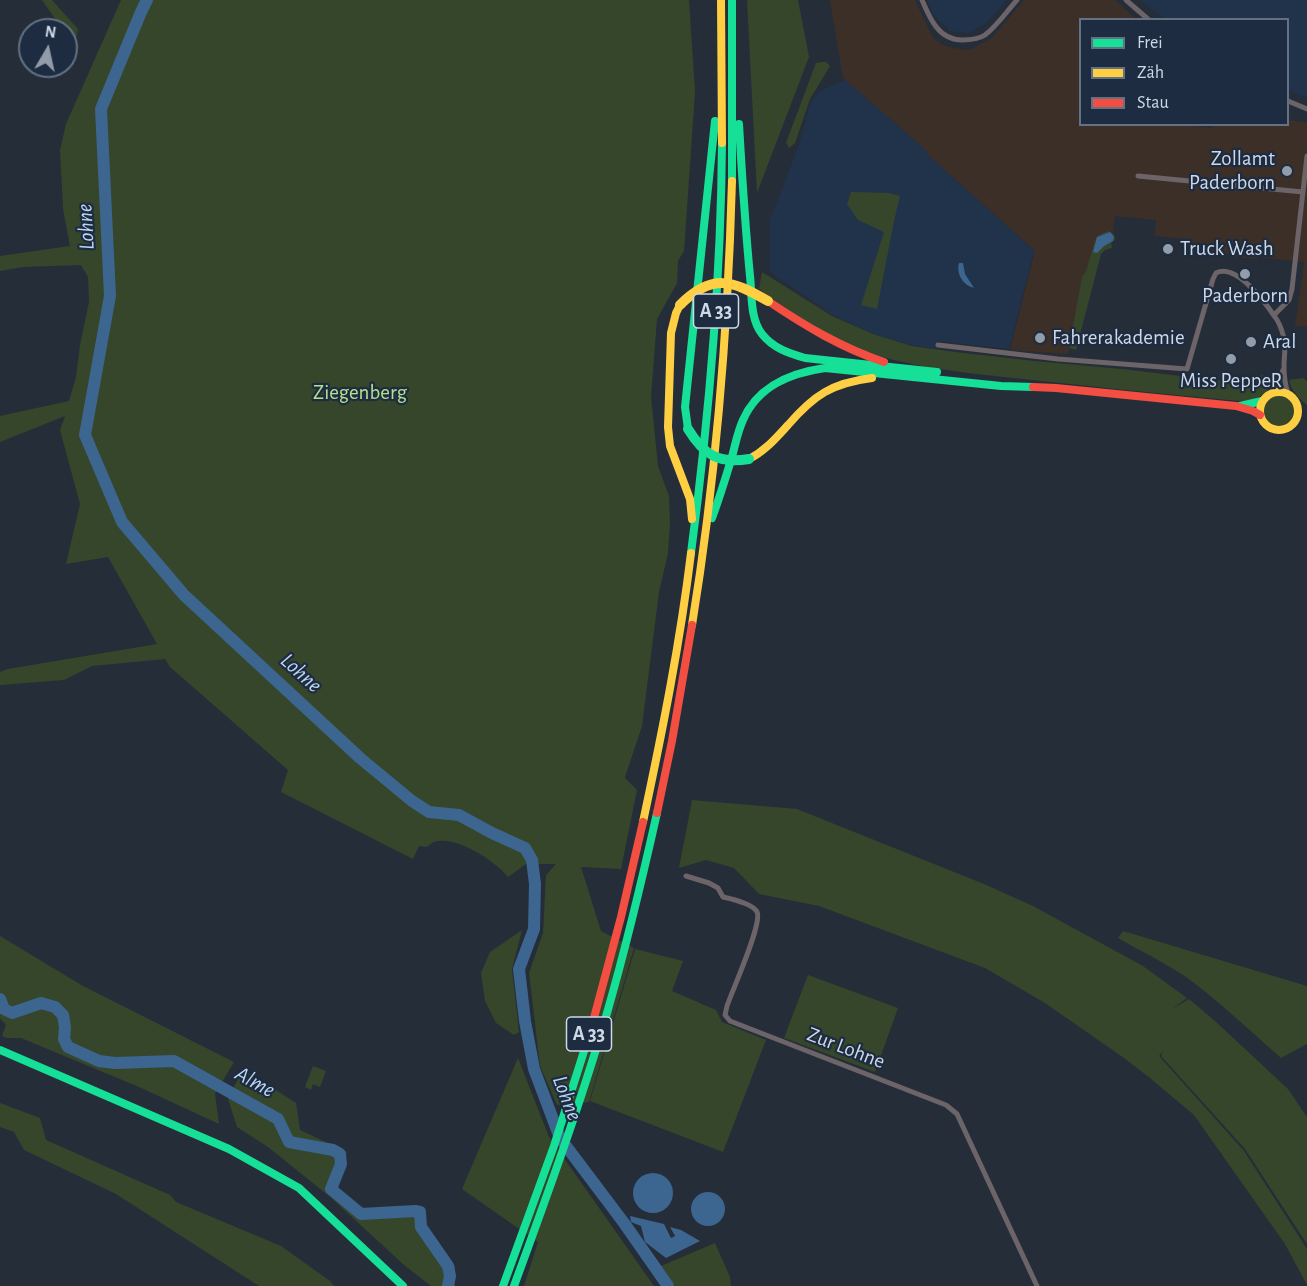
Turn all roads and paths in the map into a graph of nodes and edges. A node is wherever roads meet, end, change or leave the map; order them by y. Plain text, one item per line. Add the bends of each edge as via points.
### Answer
1 (721, 0) edge
2 (732, 0) edge
3 (922, 0) edge
4 (1017, 0) edge
5 (1126, 0) edge
6 (1147, 18) edge
7 (722, 77) junction
8 (1289, 102) edge
9 (733, 104) junction
10 (1307, 109) edge
11 (1307, 156) edge
12 (1138, 176) dead end
13 (1303, 192) junction
14 (1274, 315) junction
15 (938, 345) dead end
16 (1284, 368) junction
17 (907, 369) junction
18 (915, 377) junction
19 (1056, 388) junction
20 (1275, 392) junction
21 (1288, 393) junction
22 (1262, 401) junction
23 (1236, 406) junction
24 (1302, 407) edge
25 (1260, 415) junction
26 (1302, 418) edge
27 (705, 538) junction
28 (694, 544) junction
29 (659, 776) junction
30 (686, 876) dead end
31 (0, 1050) edge
32 (403, 1286) edge
33 (503, 1286) edge
34 (514, 1286) edge
35 (1036, 1286) edge

1 - 7 main road, A 33
2 - 9 main road, A 33
3 - 4 street via 942,35 957,40 980,38 988,33
5 - 6 street
7 - 18 main road, bridge via 717,90 685,407 688,429 697,445 718,459 749,459 768,447 805,405 832,387 865,378
7 - 28 main road, A 33 via 718,294
8 - 10 street
9 - 17 main road via 740,129 753,308 761,333 775,347 805,358
9 - 27 main road, A 33 via 728,297
11 - 13 street
12 - 13 street
13 - 14 street via 1292,290 1289,300
14 - 15 street via 1236,274 1220,271 1213,279 1187,369
14 - 16 street via 1286,346
16 - 20 street
16 - 21 street
17 - 19 main road
17 - 28 main road, bridge via 825,338 739,285 714,283 694,290 680,305 671,333 668,427 670,446 690,500
18 - 19 main road
18 - 27 main road via 825,368 793,374 765,391 745,417
19 - 23 main road
20 - 21 main road
20 - 22 main road
21 - 24 main road
22 - 23 main road
22 - 25 main road
23 - 25 main road
24 - 26 main road via 1298,415
25 - 26 main road via 1266,425 1277,430 1289,428
27 - 29 main road, A 33 via 686,666
28 - 29 main road, A 33
29 - 33 main road, A 33 via 597,1008 550,1157
29 - 34 main road, A 33 via 640,886 607,1012 560,1160
30 - 35 street, Zur Lohne via 718,888 723,897 751,906 759,916 727,1006 725,1015 730,1021 952,1109
31 - 32 main road via 266,1168 299,1188

